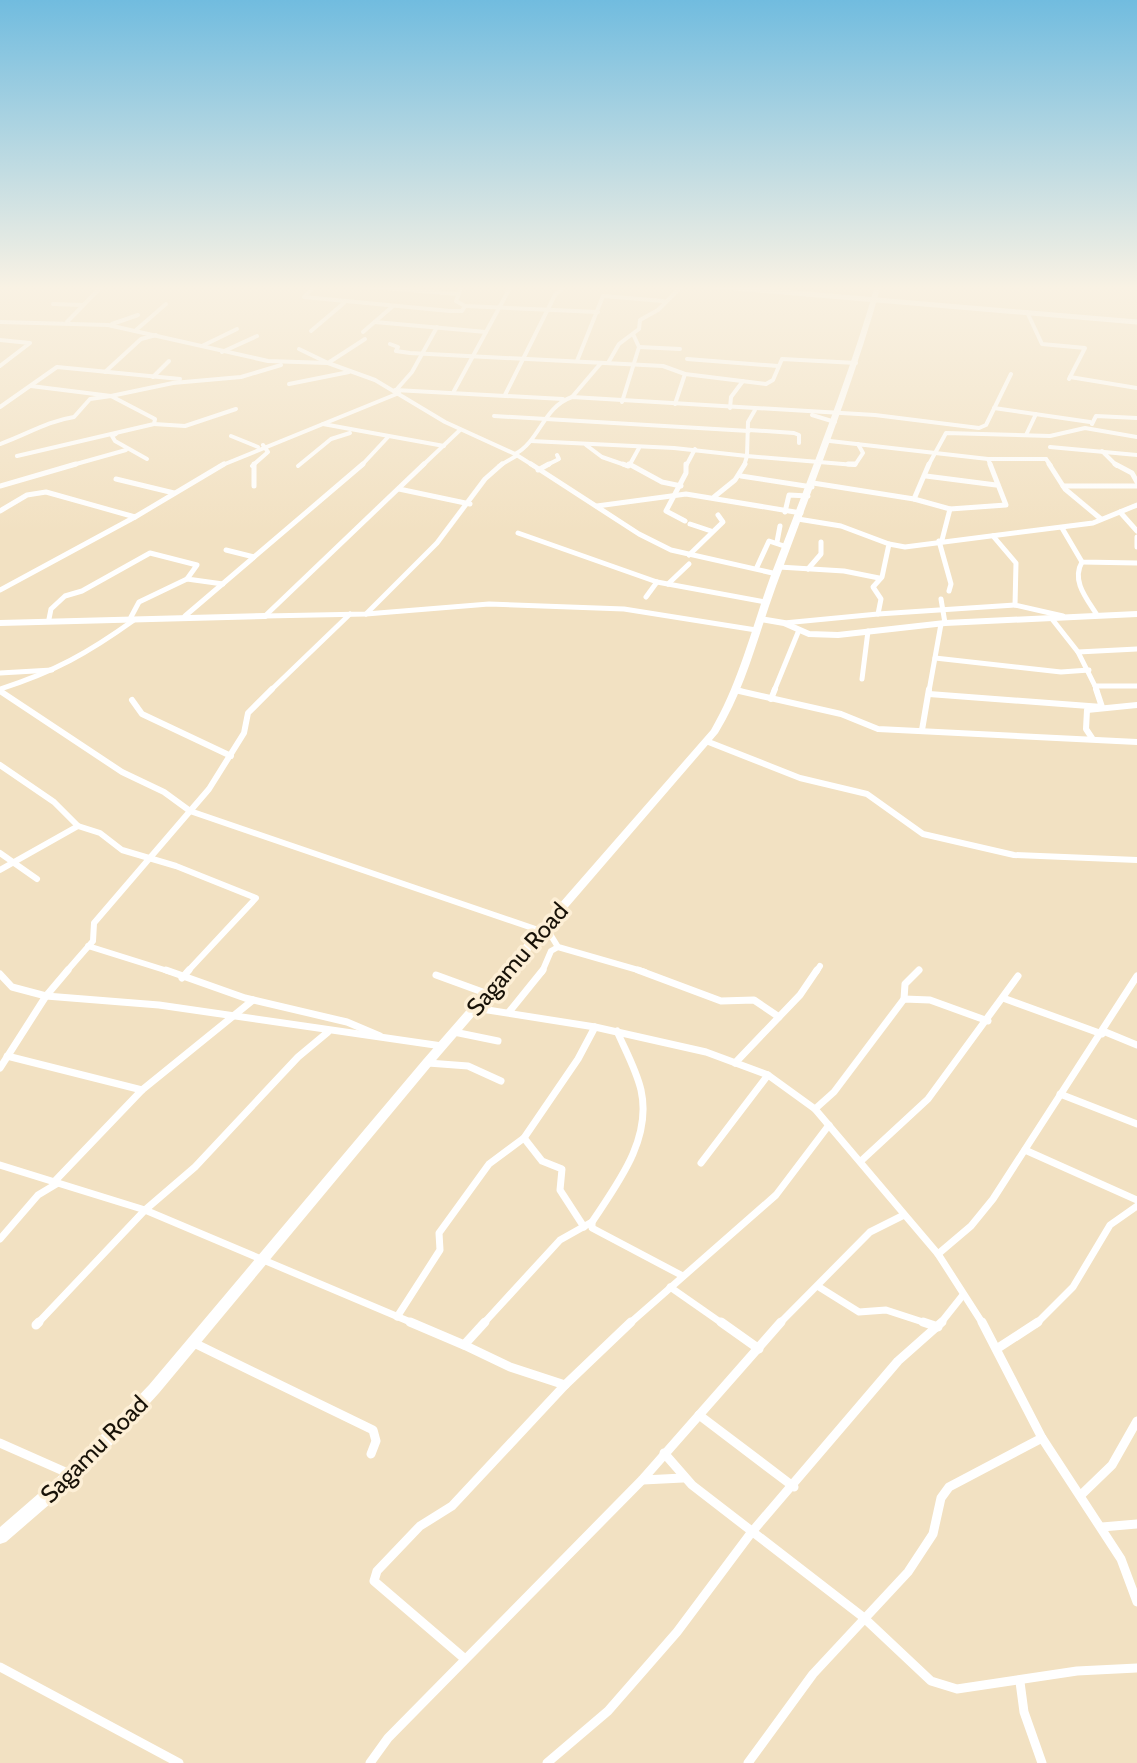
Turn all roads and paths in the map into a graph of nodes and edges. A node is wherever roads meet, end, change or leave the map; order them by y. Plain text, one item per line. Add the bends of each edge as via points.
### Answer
1 (55, 368) edge
2 (69, 368) edge
3 (109, 368) edge
4 (162, 368) edge
5 (270, 368) edge
6 (344, 368) edge
7 (414, 368) edge
8 (467, 368) edge
9 (519, 368) edge
10 (597, 368) edge
11 (633, 368) edge
12 (671, 368) edge
13 (777, 368) edge
14 (854, 368) edge
15 (1075, 368) edge
16 (353, 371) junction
17 (105, 372) junction
18 (685, 374) junction
19 (1011, 374) dead end
20 (153, 377) junction
21 (743, 381) junction
22 (195, 383) junction
23 (289, 384) dead end
24 (31, 386) junction
25 (1137, 387) edge
26 (454, 391) junction
27 (397, 392) junction
28 (505, 395) junction
29 (0, 396) edge
30 (111, 396) junction
31 (11, 397) junction
32 (572, 397) junction
33 (563, 399) junction
34 (622, 402) junction
35 (675, 404) junction
36 (0, 407) edge
37 (730, 408) junction
38 (994, 408) junction
39 (236, 409) dead end
40 (755, 410) junction
41 (808, 413) junction
42 (1036, 414) junction
43 (494, 416) dead end
44 (837, 417) junction
45 (546, 418) junction
46 (1137, 418) edge
47 (1090, 422) junction
48 (154, 424) junction
49 (323, 424) junction
50 (1085, 428) junction
51 (460, 430) junction
52 (749, 431) junction
53 (353, 432) junction
54 (116, 434) junction
55 (1026, 435) junction
56 (231, 436) dead end
57 (1042, 436) junction
58 (388, 437) junction
59 (1137, 437) edge
60 (531, 441) junction
61 (830, 441) junction
62 (799, 443) dead end
63 (0, 444) edge
64 (858, 444) junction
65 (586, 445) junction
66 (260, 446) junction
67 (444, 446) junction
68 (1050, 447) junction
69 (639, 448) junction
70 (695, 449) junction
71 (1099, 449) junction
72 (126, 450) junction
73 (936, 452) junction
74 (515, 455) junction
75 (557, 455) dead end
76 (1137, 455) edge
77 (17, 456) dead end
78 (747, 456) junction
79 (147, 459) dead end
80 (988, 459) junction
81 (1046, 459) junction
82 (822, 462) junction
83 (298, 466) dead end
84 (628, 466) junction
85 (538, 470) junction
86 (741, 476) junction
87 (926, 476) junction
88 (116, 479) dead end
89 (1137, 484) edge
90 (996, 485) junction
91 (0, 486) edge
92 (254, 486) dead end
93 (1063, 486) junction
94 (399, 489) junction
95 (811, 489) junction
96 (677, 491) junction
97 (174, 493) junction
98 (714, 497) junction
99 (914, 499) junction
100 (470, 504) junction
101 (1137, 505) edge
102 (597, 506) junction
103 (950, 509) junction
104 (0, 511) edge
105 (785, 512) junction
106 (1120, 512) junction
107 (718, 515) dead end
108 (800, 516) junction
109 (135, 517) junction
110 (1101, 519) junction
111 (780, 526) dead end
112 (1062, 528) junction
113 (711, 531) junction
114 (1137, 531) edge
115 (518, 533) dead end
116 (993, 536) junction
117 (1137, 537) edge
118 (941, 541) junction
119 (821, 542) dead end
120 (782, 544) junction
121 (889, 544) junction
122 (1137, 547) edge
123 (226, 550) dead end
124 (689, 555) junction
125 (254, 557) junction
126 (1082, 562) junction
127 (1137, 563) edge
128 (689, 564) dead end
129 (757, 567) dead end
130 (808, 569) junction
131 (778, 570) junction
132 (879, 578) junction
133 (187, 579) junction
134 (657, 582) junction
135 (223, 584) junction
136 (668, 584) junction
137 (0, 590) edge
138 (949, 591) dead end
139 (646, 597) dead end
140 (941, 599) dead end
141 (765, 602) junction
142 (1015, 605) junction
143 (943, 610) junction
144 (350, 614) junction
145 (366, 614) junction
146 (878, 614) junction
147 (1137, 614) edge
148 (1097, 615) junction
149 (185, 616) junction
150 (265, 616) junction
151 (1063, 616) junction
152 (134, 617) junction
153 (49, 619) junction
154 (1052, 619) junction
155 (0, 623) edge
156 (784, 623) junction
157 (943, 624) junction
158 (758, 625) junction
159 (799, 630) junction
160 (868, 631) junction
161 (1137, 649) edge
162 (1078, 652) junction
163 (935, 658) junction
164 (55, 669) junction
165 (1089, 670) junction
166 (0, 673) edge
167 (862, 679) dead end
168 (1095, 686) junction
169 (1137, 686) edge
170 (0, 690) edge
171 (735, 690) junction
172 (929, 694) junction
173 (771, 699) junction
174 (132, 700) dead end
175 (1137, 705) edge
176 (1102, 707) junction
177 (922, 730) junction
178 (1092, 738) junction
179 (706, 741) junction
180 (1137, 742) edge
181 (231, 756) junction
182 (0, 765) edge
183 (190, 811) junction
184 (78, 826) junction
185 (0, 853) edge
186 (152, 858) junction
187 (1137, 860) edge
188 (13, 862) junction
189 (0, 870) edge
190 (37, 879) dead end
191 (541, 932) junction
192 (88, 946) junction
193 (558, 947) junction
194 (820, 966) dead end
195 (919, 970) dead end
196 (0, 974) edge
197 (436, 975) dead end
198 (1018, 976) dead end
199 (1137, 976) edge
200 (182, 978) junction
201 (488, 994) junction
202 (46, 996) junction
203 (1003, 998) junction
204 (904, 999) junction
205 (253, 1000) junction
206 (475, 1008) junction
207 (509, 1012) junction
208 (233, 1017) junction
209 (779, 1017) junction
210 (988, 1021) junction
211 (595, 1027) junction
212 (617, 1031) junction
213 (328, 1032) junction
214 (454, 1032) junction
215 (1103, 1033) junction
216 (387, 1039) junction
217 (498, 1041) dead end
218 (1137, 1045) edge
219 (442, 1046) junction
220 (7, 1056) junction
221 (427, 1063) junction
222 (735, 1063) junction
223 (0, 1068) edge
224 (768, 1075) junction
225 (501, 1081) dead end
226 (142, 1090) junction
227 (1060, 1094) junction
228 (815, 1109) junction
229 (1137, 1124) edge
230 (829, 1125) junction
231 (524, 1138) junction
232 (1025, 1150) junction
233 (861, 1161) junction
234 (701, 1163) dead end
235 (0, 1165) edge
236 (56, 1182) junction
237 (1137, 1203) edge
238 (145, 1210) junction
239 (904, 1215) junction
240 (588, 1225) junction
241 (0, 1239) edge
242 (938, 1254) junction
243 (264, 1259) junction
244 (681, 1275) junction
245 (670, 1287) junction
246 (819, 1287) junction
247 (963, 1295) junction
248 (397, 1317) junction
249 (36, 1325) dead end
250 (938, 1327) junction
251 (194, 1343) junction
252 (464, 1345) junction
253 (998, 1348) junction
254 (759, 1349) junction
255 (565, 1385) junction
256 (699, 1415) junction
257 (1137, 1421) edge
258 (1042, 1438) junction
259 (0, 1443) edge
260 (664, 1453) junction
261 (371, 1454) dead end
262 (71, 1475) junction
263 (683, 1478) junction
264 (642, 1480) junction
265 (794, 1487) junction
266 (1081, 1495) junction
267 (1137, 1524) edge
268 (1102, 1527) junction
269 (751, 1533) junction
270 (0, 1537) edge
271 (1137, 1602) edge
272 (863, 1617) junction
273 (465, 1659) junction
274 (0, 1667) edge
275 (1137, 1668) edge
276 (1020, 1682) junction
277 (179, 1763) edge
278 (370, 1763) edge
279 (547, 1763) edge
280 (748, 1763) edge
281 (1042, 1763) edge

1 - 24 street
2 - 17 street
3 - 17 street
4 - 20 street
5 - 22 street
6 - 16 street
7 - 27 street
8 - 26 street
9 - 28 street
10 - 32 street
11 - 34 street
12 - 18 street
13 - 21 street via 770,383
14 - 44 highway, Sagamu Road
15 - 25 street via 1070,378
16 - 23 street
16 - 27 street
17 - 20 street
18 - 21 street
18 - 35 street
19 - 38 street
20 - 22 street
21 - 37 street
22 - 30 street
24 - 30 street
24 - 31 street
26 - 27 street
26 - 28 street
27 - 49 street
27 - 51 street
28 - 33 street
29 - 31 street
30 - 48 street via 155,419
30 - 63 street via 90,399 74,417 51,420
31 - 36 street
32 - 33 street
32 - 34 street
33 - 45 street
34 - 35 street
35 - 37 street
37 - 40 street
38 - 42 street
38 - 44 street via 979,428
39 - 48 street via 191,422
40 - 41 street
40 - 52 street
41 - 44 street
41 - 44 street
42 - 47 street
42 - 55 street
43 - 45 street
44 - 61 highway, Sagamu Road
45 - 52 street
45 - 60 street
46 - 47 street via 1102,415
47 - 50 street
48 - 54 street
49 - 53 street
49 - 66 street
50 - 57 street
50 - 59 street
51 - 67 street
51 - 74 street
52 - 62 street via 798,434
52 - 78 street
53 - 58 street
53 - 83 street via 331,439
54 - 72 street via 115,441
54 - 77 street
55 - 57 street
55 - 73 street via 946,433
56 - 66 street
57 - 68 street
58 - 67 street
58 - 125 street via 371,458
60 - 65 street
60 - 74 street
61 - 64 street
61 - 82 highway, Sagamu Road
64 - 73 street
64 - 82 street via 863,453 857,464
65 - 69 street
65 - 84 street
66 - 92 street via 268,452 252,466
66 - 97 street
67 - 94 street
68 - 71 street
68 - 81 street
69 - 70 street
69 - 84 street
70 - 78 street
70 - 96 street
71 - 76 street
71 - 89 street via 1118,468 1132,473
72 - 79 street
72 - 91 street
73 - 80 street
73 - 87 street
74 - 85 street
74 - 100 street via 487,474
75 - 85 street via 559,459
78 - 82 street
78 - 86 street
80 - 81 street
80 - 90 street
81 - 93 street
82 - 95 highway, Sagamu Road
84 - 96 street
85 - 102 street
86 - 95 street
86 - 98 street
87 - 90 street
87 - 99 street
88 - 97 street
89 - 93 street
90 - 103 street via 1006,505
93 - 110 street
94 - 100 street
94 - 150 street
95 - 99 street
95 - 105 street via 789,495
95 - 108 highway, Sagamu Road
96 - 98 street
96 - 102 street
96 - 113 street via 666,511
97 - 109 street
98 - 105 street
99 - 103 street
100 - 145 street
101 - 106 street
102 - 124 street via 639,534
103 - 118 street
104 - 109 street via 27,495 46,492
105 - 108 street
106 - 110 street
106 - 114 street
107 - 113 street via 723,522
108 - 120 highway, Sagamu Road
108 - 121 street
109 - 137 street
110 - 112 street
111 - 120 street
112 - 116 street
112 - 126 street
113 - 124 street
115 - 134 street
116 - 118 street
116 - 142 street via 1016,563
117 - 122 street
118 - 121 street
118 - 138 street
119 - 130 street via 821,554
120 - 129 street via 769,541
120 - 131 highway, Sagamu Road
121 - 132 street
123 - 125 street
124 - 131 street
125 - 135 street
126 - 127 street
126 - 148 street via 1080,589
128 - 136 street
130 - 131 street
130 - 132 street
131 - 141 highway, Sagamu Road
132 - 146 street via 873,587 881,599
133 - 135 street
133 - 152 street via 139,602
133 - 153 street via 197,565 150,553 65,596 51,609
134 - 136 street
134 - 139 street
135 - 149 street
136 - 141 street
140 - 143 street
141 - 158 highway, Sagamu Road
142 - 143 street
142 - 151 street
143 - 146 street
143 - 157 street
144 - 145 street
144 - 150 street
144 - 181 street via 248,713 249,725
145 - 158 street via 489,604 624,609
146 - 156 street
147 - 148 street
148 - 151 street
149 - 150 street
149 - 152 street
151 - 154 street
152 - 153 street
152 - 164 street via 86,655
153 - 155 street
154 - 157 street
154 - 162 street
156 - 158 street
156 - 159 street
157 - 160 street
157 - 163 street
158 - 171 highway, Sagamu Road
159 - 160 street via 822,635
159 - 173 street
160 - 167 street
161 - 162 street
162 - 165 street
163 - 165 street via 1061,672
163 - 172 street
164 - 166 street
164 - 170 street
165 - 168 street
168 - 169 street
168 - 176 street
170 - 183 street
171 - 173 street
171 - 179 highway, Sagamu Road
172 - 176 street
172 - 177 street
173 - 177 street via 841,714 872,728
174 - 181 street via 142,714
175 - 176 street
176 - 178 street via 1087,710 1086,729
177 - 178 street
178 - 180 street
179 - 187 street via 800,778 867,794 923,834 1014,855
179 - 191 highway, Sagamu Road
181 - 183 street
182 - 184 street via 71,812
183 - 186 street
183 - 191 street
184 - 186 street via 100,833 122,850
184 - 188 street
185 - 188 street
186 - 192 street via 94,923
186 - 200 street via 256,898
188 - 189 street
188 - 190 street
191 - 193 street via 550,934
191 - 201 highway, Sagamu Road
192 - 200 street
192 - 202 street
193 - 207 street via 551,951 548,967 521,992
193 - 209 street via 721,1001 754,1000
194 - 209 street
195 - 204 street via 905,984
196 - 202 street via 8,984
197 - 201 street
198 - 203 street
199 - 215 street
200 - 205 street
201 - 206 highway, Sagamu Road
202 - 208 street
202 - 220 street
203 - 210 street
203 - 215 street
204 - 210 street via 930,1000
204 - 228 street via 834,1092
205 - 208 street
205 - 216 street via 343,1019
206 - 207 street
206 - 214 highway, Sagamu Road
207 - 211 street
208 - 213 street
208 - 226 street
209 - 222 street
210 - 233 street via 894,1138
211 - 212 street
211 - 231 street
212 - 222 street
212 - 240 street via 641,1090 644,1119 624,1176
213 - 216 street
213 - 238 street via 195,1167
214 - 217 street
214 - 219 highway, Sagamu Road
215 - 218 street
215 - 227 street
216 - 219 street
219 - 221 highway, Sagamu Road
220 - 223 street
220 - 226 street
221 - 225 street via 468,1066
221 - 243 highway, Sagamu Road
222 - 224 street
224 - 228 street
224 - 234 street
226 - 236 street
227 - 229 street
227 - 232 street
228 - 230 street
230 - 233 street
230 - 244 street via 776,1195
231 - 240 street via 542,1161 562,1169 560,1190
231 - 248 street via 489,1164 439,1233 440,1250
232 - 237 street
232 - 242 street via 971,1226
233 - 239 street
235 - 236 street
236 - 238 street
236 - 241 street
237 - 253 street via 1110,1225 1073,1287 1031,1329
238 - 243 street
238 - 249 street
239 - 242 street
239 - 246 street via 870,1232
240 - 244 street
240 - 252 street via 560,1240
242 - 247 street
243 - 248 street
243 - 251 highway, Sagamu Road
244 - 245 street
245 - 254 street
245 - 255 street
246 - 250 street via 859,1312 886,1310
246 - 254 street
247 - 250 street
247 - 253 street
248 - 252 street
250 - 265 street via 898,1361
251 - 261 street via 373,1430
251 - 262 highway, Sagamu Road
252 - 255 street
253 - 258 street
254 - 256 street
255 - 273 street via 452,1506 420,1526 374,1577
256 - 260 street
256 - 265 street
257 - 266 street via 1112,1465
258 - 266 street
258 - 272 street via 949,1487 941,1498 933,1534 908,1572
259 - 262 street
260 - 263 street
260 - 264 street
262 - 270 highway, Sagamu Road
263 - 264 street
263 - 269 street
264 - 273 street
265 - 269 street
266 - 268 street
267 - 268 street
268 - 271 street
269 - 272 street
269 - 279 street via 677,1632 608,1711
272 - 276 street via 943,1687
272 - 280 street via 813,1674
273 - 278 street
274 - 277 street
275 - 276 street via 1077,1671
276 - 281 street via 1024,1712

